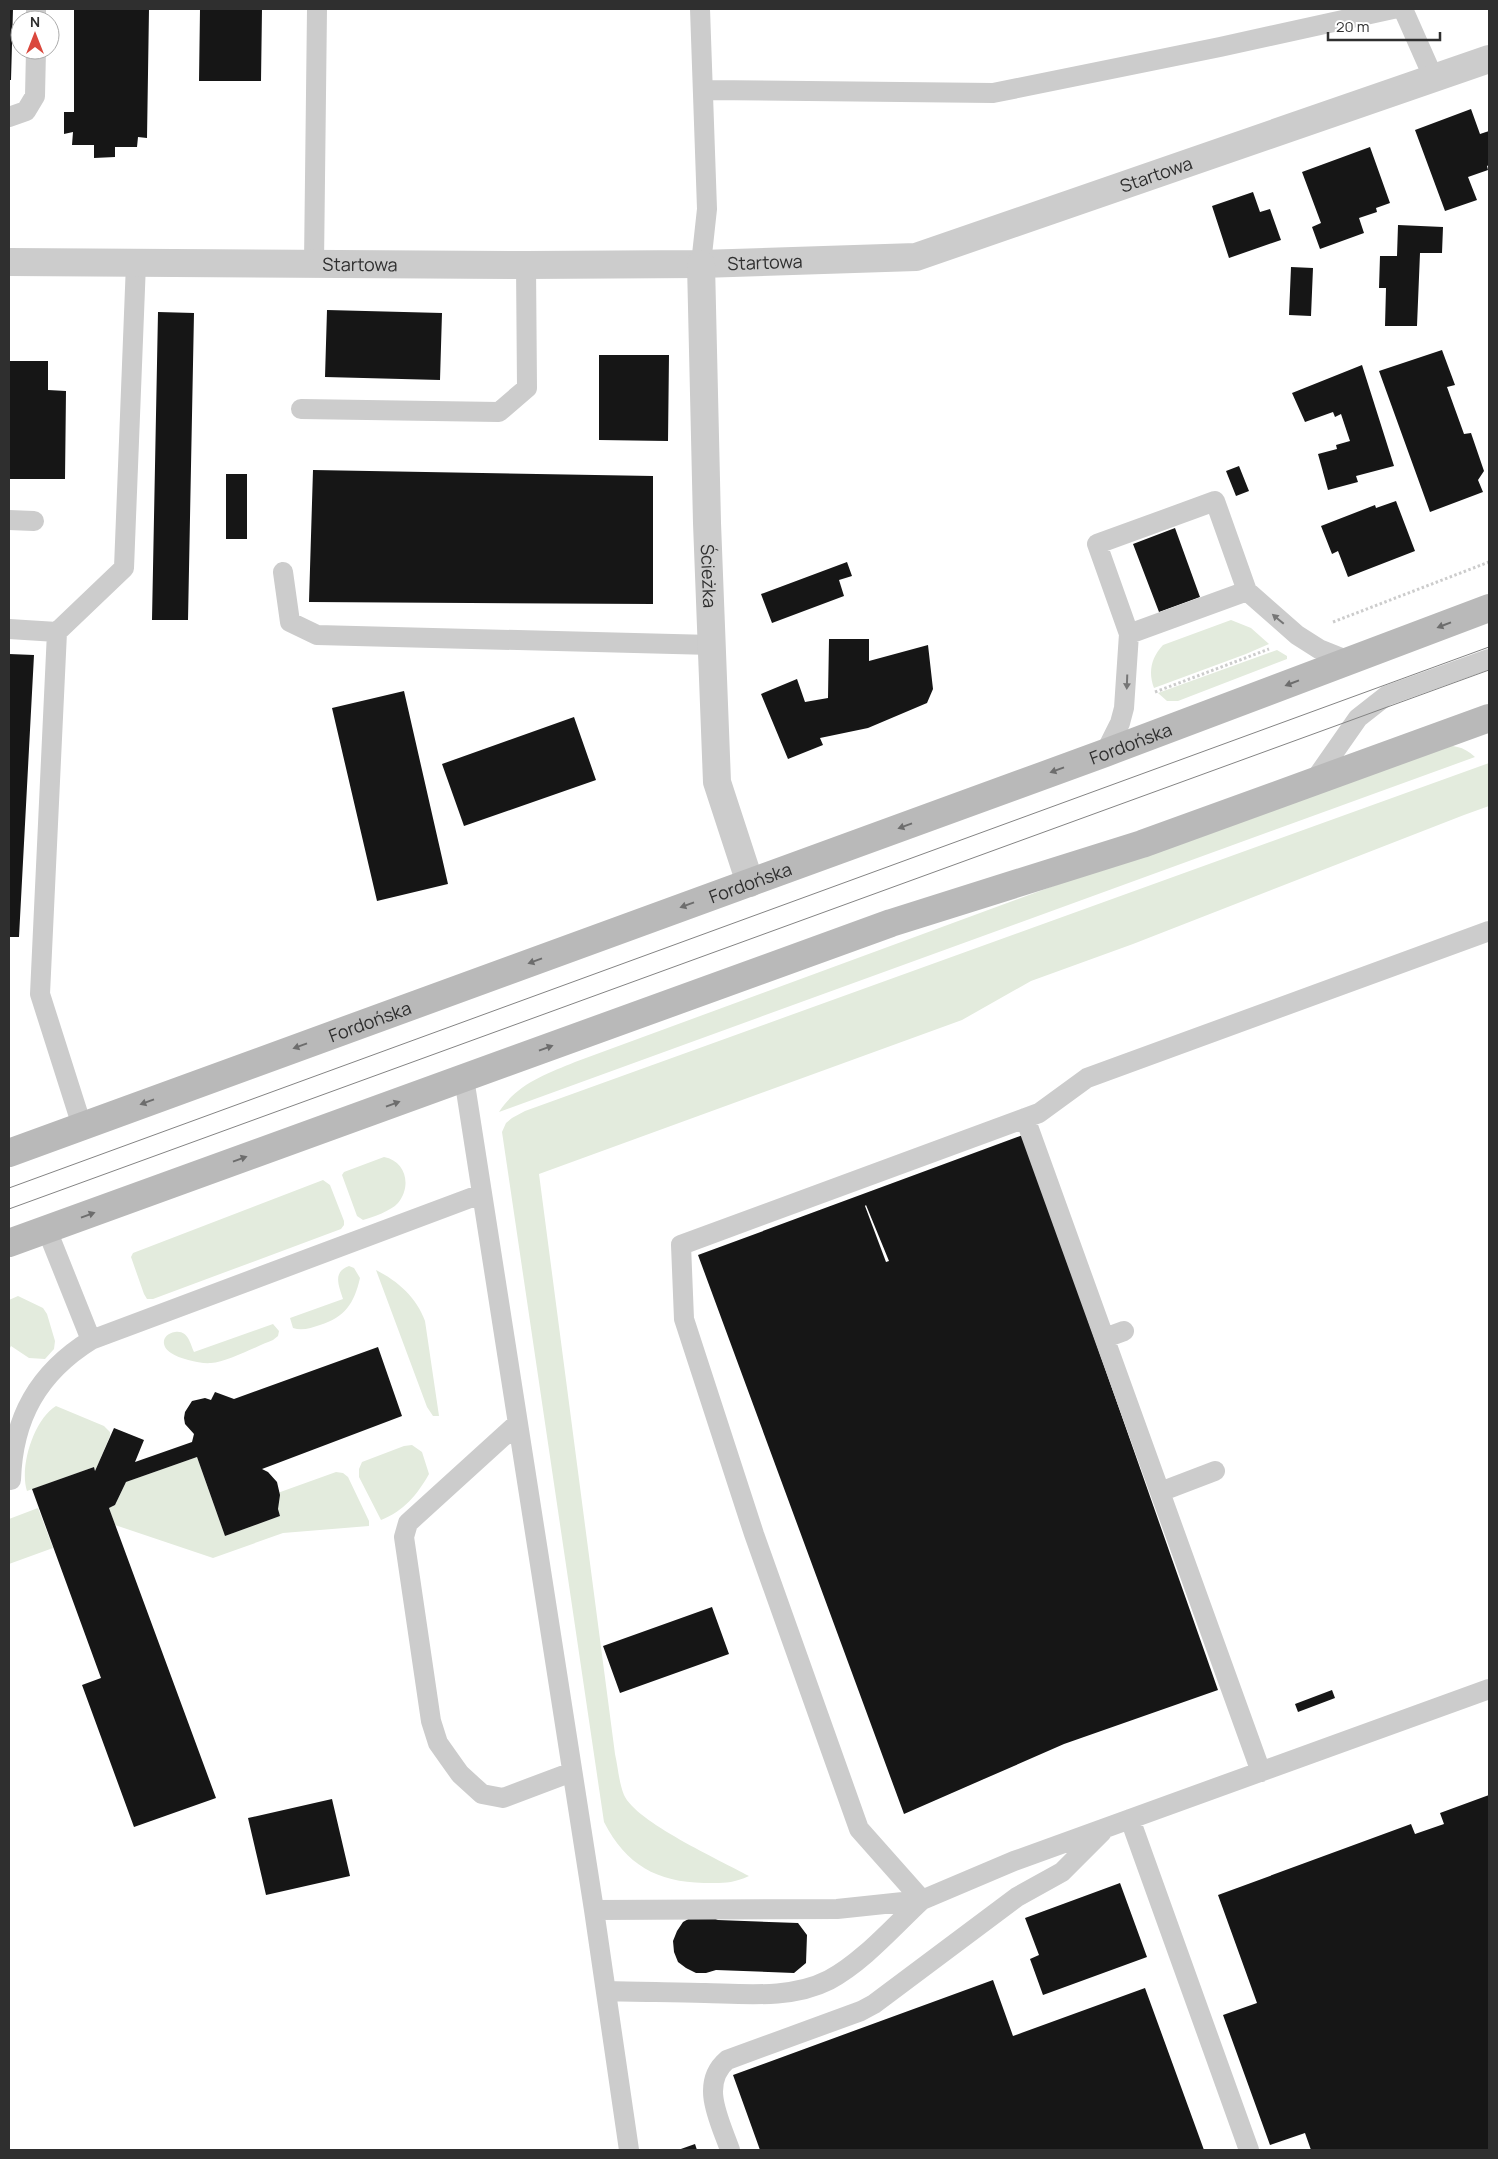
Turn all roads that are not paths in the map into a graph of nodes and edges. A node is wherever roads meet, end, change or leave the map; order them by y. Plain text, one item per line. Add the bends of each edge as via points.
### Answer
1 (316, 9) edge
2 (700, 9) edge
3 (1399, 9) edge
4 (1489, 59) edge
5 (36, 60) edge
6 (1434, 79) junction
7 (704, 90) junction
8 (9, 117) edge
9 (9, 262) edge
10 (136, 263) junction
11 (314, 264) junction
12 (701, 264) junction
13 (526, 265) junction
14 (301, 409) dead end
15 (9, 520) edge
16 (34, 521) dead end
17 (283, 572) dead end
18 (1247, 591) junction
19 (1489, 608) edge
20 (9, 630) edge
21 (57, 632) junction
22 (1129, 634) junction
23 (712, 645) junction
24 (1489, 659) edge
25 (1349, 661) junction
26 (1489, 718) edge
27 (1105, 753) junction
28 (1314, 782) junction
29 (750, 883) junction
30 (1489, 931) edge
31 (464, 1078) junction
32 (1025, 1118) junction
33 (82, 1126) junction
34 (9, 1153) edge
35 (481, 1194) junction
36 (47, 1230) junction
37 (9, 1243) edge
38 (1124, 1331) dead end
39 (1104, 1338) junction
40 (90, 1340) junction
41 (517, 1424) junction
42 (1215, 1471) dead end
43 (11, 1480) dead end
44 (1160, 1492) junction
45 (1489, 1689) edge
46 (572, 1772) junction
47 (1261, 1772) junction
48 (1130, 1819) junction
49 (1107, 1827) junction
50 (922, 1900) junction
51 (594, 1910) junction
52 (606, 1991) junction
53 (629, 2150) edge
54 (730, 2150) edge
55 (1249, 2150) edge

1 - 11 lane
2 - 7 lane
3 - 6 lane
3 - 7 lane via 993,93
4 - 6 street, Startowa
5 - 8 lane via 35,96 26,111
6 - 12 street, Startowa via 916,257
7 - 12 lane via 707,208
9 - 10 street, Startowa
10 - 11 street, Startowa
10 - 21 lane via 124,568
11 - 13 street, Startowa
12 - 13 street, Startowa
12 - 23 street, Ścieżka
13 - 14 lane via 527,388 499,412
15 - 16 lane
17 - 23 lane via 290,622 316,635
18 - 22 lane
18 - 22 lane via 1214,501 1097,544
25 -> 18 lane via 1319,649 1297,635
19 -> 25 main road, Fordońska
20 - 21 lane
21 - 33 lane via 40,994
22 -> 27 lane via 1124,708
23 - 29 street, Ścieżka via 718,782
24 - 28 lane via 1386,696 1358,718
25 -> 27 main road, Fordońska
26 - 28 main road
27 -> 29 main road, Fordońska
31 -> 28 main road via 891,923 1142,844
29 -> 33 main road, Fordońska
30 - 32 lane via 1086,1078 1039,1113
31 - 35 lane
36 -> 31 main road
32 - 39 lane
32 - 50 lane via 682,1244 684,1319 754,1534 859,1829
33 - 34 main road, Fordońska
35 - 40 lane
35 - 41 lane
36 - 37 main road
36 - 40 lane
38 - 39 lane
39 - 44 lane
40 - 43 lane via 51,1371 25,1410 12,1456
41 - 46 lane
41 - 46 lane via 408,1523 404,1537 431,1721 438,1743 460,1774 482,1794 503,1798
42 - 44 lane
44 - 47 lane
45 - 47 lane
46 - 51 lane
47 - 48 lane
48 - 49 lane
48 - 55 lane
49 - 50 lane via 1014,1860
49 - 54 lane via 1062,1872 1018,1897 874,2004 726,2060 713,2076 712,2094
50 - 51 lane via 837,1909
50 - 52 lane via 850,1967 809,1988 739,1994
51 - 52 lane
52 - 53 lane

